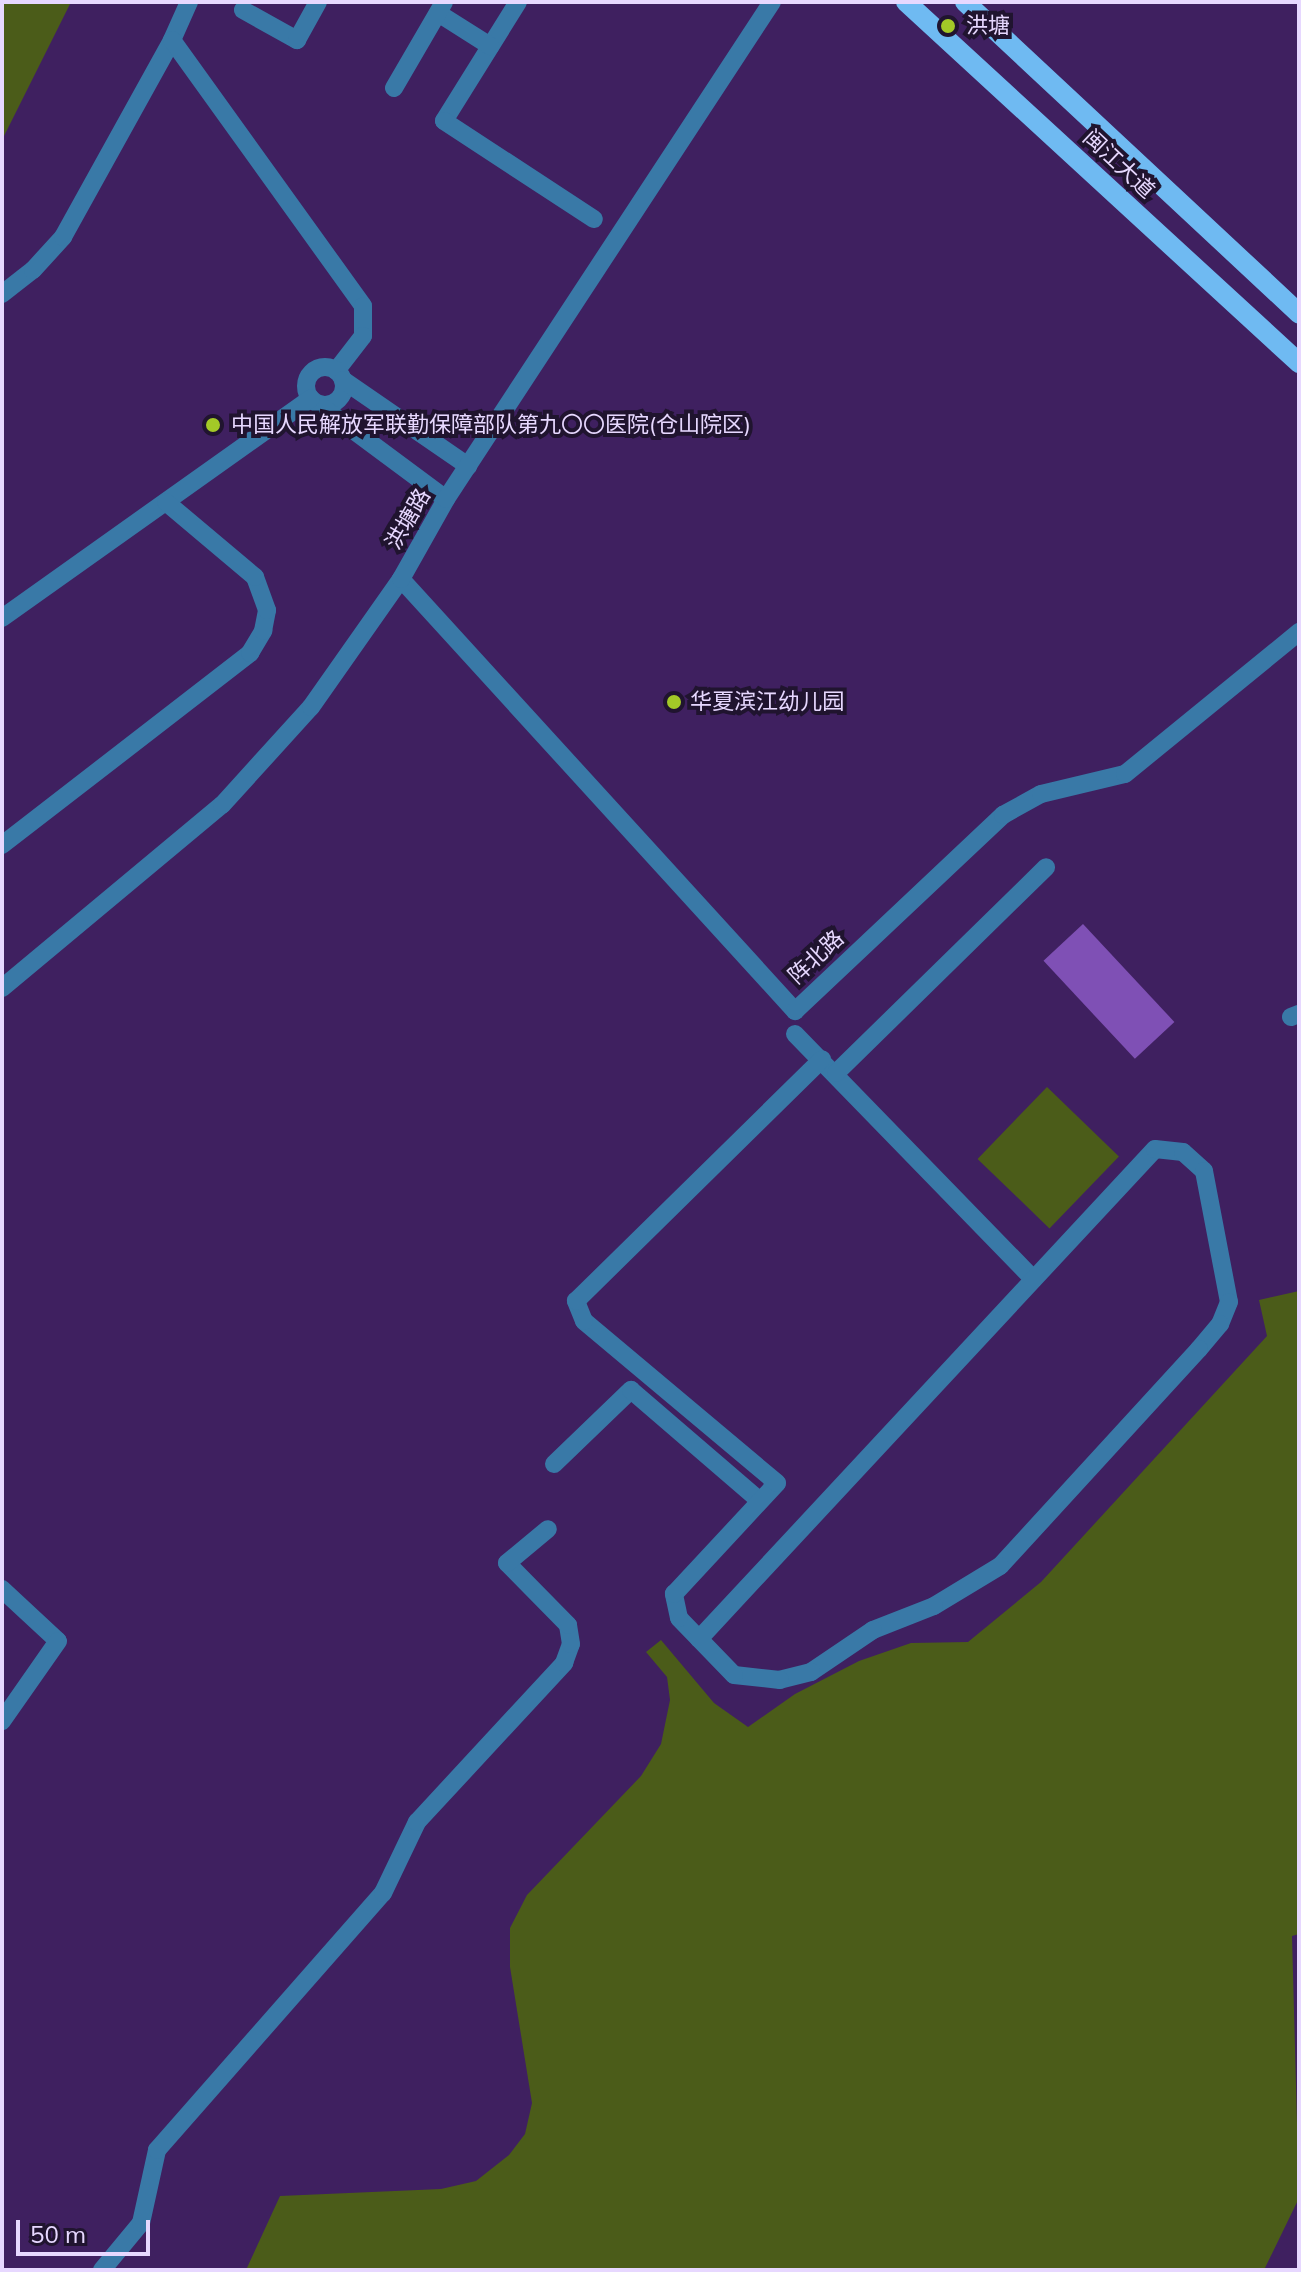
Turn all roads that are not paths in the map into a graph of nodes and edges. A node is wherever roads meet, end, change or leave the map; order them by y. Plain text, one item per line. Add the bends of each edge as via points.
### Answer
1 (189, 2) edge
2 (318, 2) edge
3 (518, 2) edge
4 (772, 2) edge
5 (906, 2) edge
6 (965, 2) edge
7 (441, 7) edge
8 (243, 10) dead end
9 (172, 40) junction
10 (490, 46) junction
11 (394, 88) dead end
12 (594, 219) dead end
13 (2, 294) edge
14 (1299, 314) edge
15 (1299, 363) edge
16 (340, 375) junction
17 (314, 401) junction
18 (468, 466) junction
19 (446, 499) junction
20 (166, 502) junction
21 (401, 579) junction
22 (2, 618) edge
23 (1299, 632) edge
24 (2, 845) edge
25 (1046, 867) dead end
26 (2, 988) edge
27 (795, 1034) dead end
28 (822, 1059) junction
29 (836, 1073) junction
30 (1031, 1277) junction
31 (707, 1424) junction
32 (691, 1442) junction
33 (554, 1464) dead end
34 (760, 1501) junction
35 (548, 1529) dead end
36 (2, 1589) edge
37 (699, 1639) junction
38 (2, 1721) edge
39 (102, 2270) edge

1 - 9 street
2 - 8 street via 297,40
3 - 10 street
4 - 18 street, 洪塘路
5 - 15 main road, 闽江大道
6 - 14 main road, 闽江大道
7 - 10 street
7 - 11 street
9 - 13 street via 63,237
9 - 16 street via 363,306 363,336
10 - 12 street via 444,121
16 - 17 street via 344,392 336,402
16 - 17 street via 313,372 307,383
16 - 18 street
17 - 19 street
17 - 20 street
18 - 19 street, 洪塘路
19 - 21 street, 洪塘路
20 - 22 street
20 - 24 street via 255,577 267,619 250,653
21 - 23 street, 阵北路 via 795,1011 1003,815 1041,794 1125,774
21 - 26 street, 洪塘路 via 311,707 255,773
25 - 29 street
27 - 28 street
28 - 29 street
28 - 31 street via 576,1301 584,1321
29 - 30 street
30 - 37 street
30 - 37 street via 1155,1149 1183,1152 1204,1171 1230,1292 1227,1312 1000,1566 796,1677 746,1680 725,1668
31 - 32 street
31 - 34 street via 777,1483
32 - 33 street via 631,1390
32 - 34 street
34 - 37 street via 674,1594 674,1610
35 - 39 street via 507,1563 568,1625 571,1644 564,1663 417,1822 383,1893 157,2150 141,2223
36 - 38 street via 58,1641

